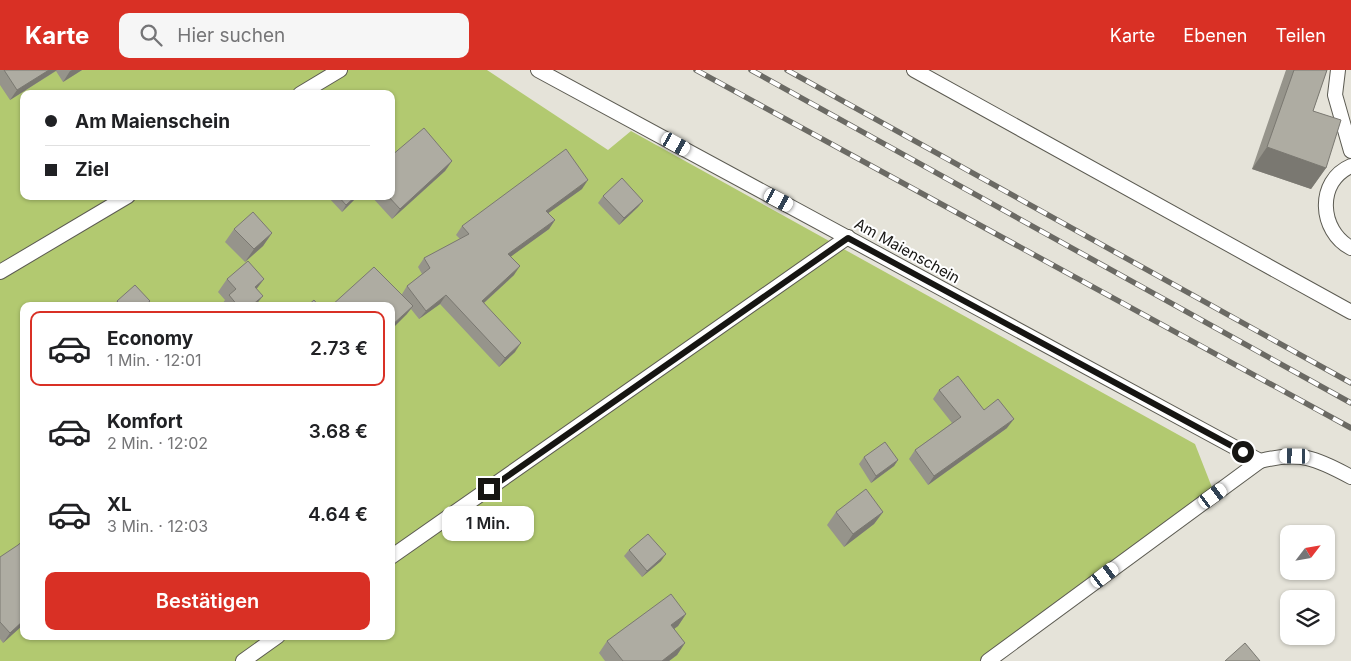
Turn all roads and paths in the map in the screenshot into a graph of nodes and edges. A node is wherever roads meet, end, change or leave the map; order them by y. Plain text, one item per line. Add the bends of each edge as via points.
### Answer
1 (340, 70) edge
2 (538, 70) edge
3 (914, 70) edge
4 (1338, 70) edge
5 (307, 90) edge
6 (1351, 151) edge
7 (1351, 166) edge
8 (121, 200) edge
9 (848, 238) junction
10 (1351, 248) edge
11 (0, 272) edge
12 (1351, 312) edge
13 (1260, 461) junction
14 (1351, 477) edge
15 (395, 554) edge
16 (272, 640) edge
17 (243, 661) edge
18 (988, 661) edge

1 - 5 lane
2 - 9 lane, Am Maienschein
3 - 12 lane
4 - 6 lane via 1335,95
7 - 10 lane via 1330,184 1324,207 1331,230
8 - 11 lane
9 - 13 lane, Am Maienschein
9 - 15 lane
13 - 14 lane via 1282,456 1315,459
13 - 18 lane
16 - 17 lane

